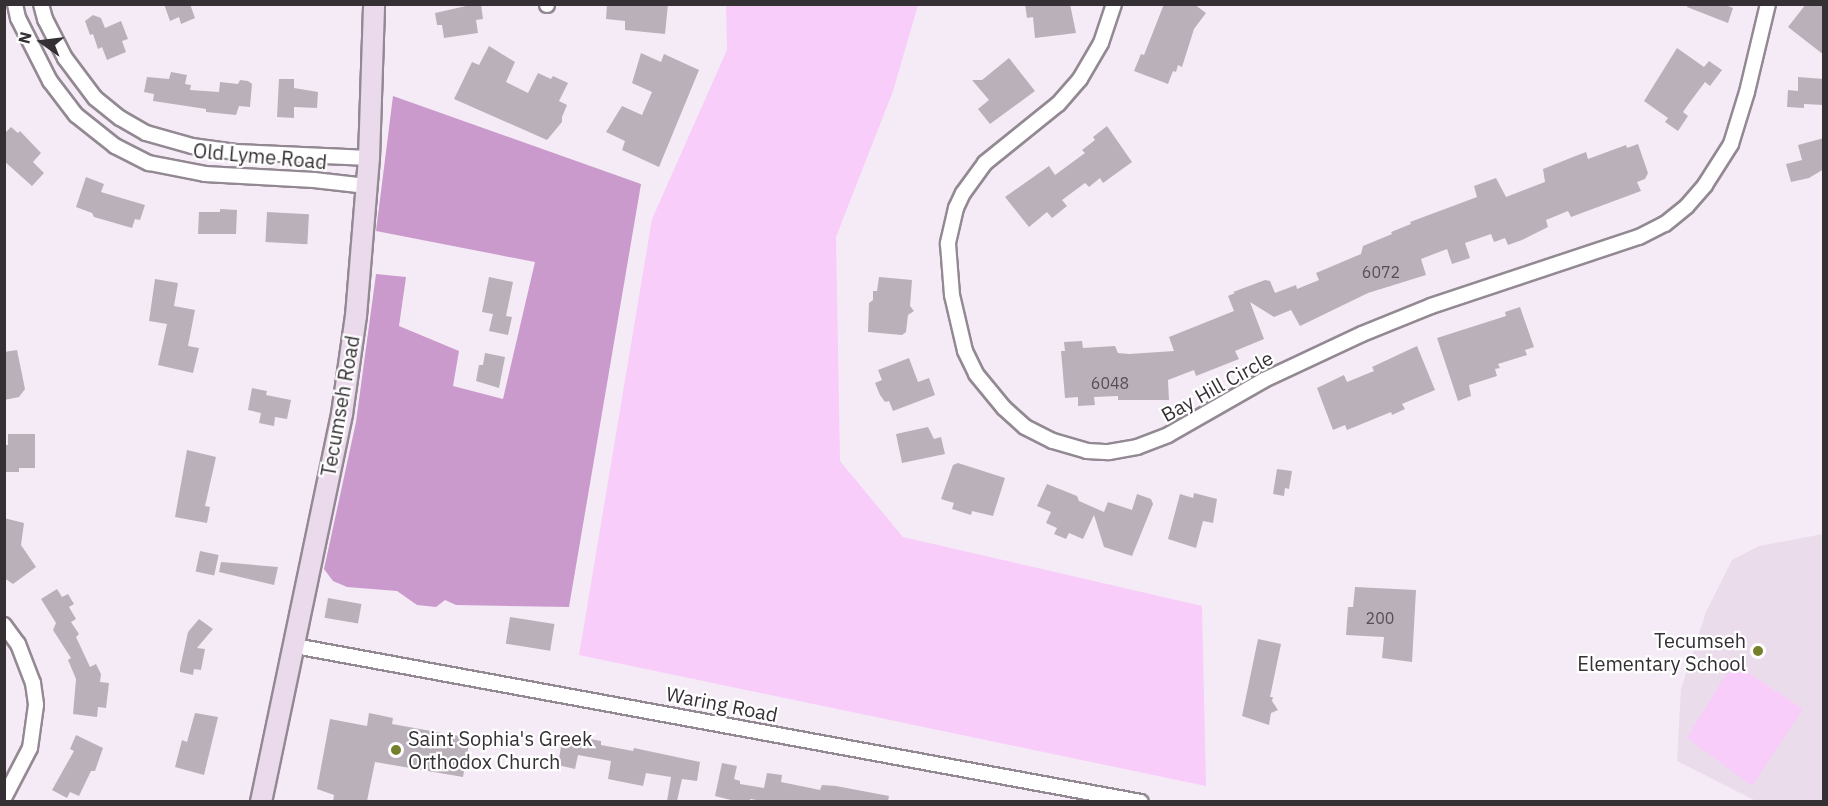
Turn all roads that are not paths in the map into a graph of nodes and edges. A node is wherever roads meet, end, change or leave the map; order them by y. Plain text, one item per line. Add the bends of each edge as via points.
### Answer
1 (15, 4) edge
2 (41, 4) edge
3 (374, 4) edge
4 (1114, 4) edge
5 (1768, 4) edge
6 (369, 158) junction
7 (367, 186) junction
8 (4, 625) edge
9 (296, 646) junction
10 (1068, 795) edge
11 (4, 798) edge
12 (261, 801) edge
13 (1141, 801) edge

1 - 7 street, Old Lyme Road via 18,18 50,81 76,115 115,146 149,163 205,174
2 - 6 street, Old Lyme Road via 65,58 95,98 146,133 192,146 236,152
3 - 6 street, Tecumseh Road
4 - 5 street, Bay Hill Circle via 1101,43 1080,79 1058,104 985,163 963,193 948,244 952,295 965,351 976,374 1025,427 1053,441 1087,451 1109,452 1168,435 1264,380 1362,333 1639,237 1665,224 1687,207 1731,144
6 - 7 street, Tecumseh Road
7 - 9 street, Tecumseh Road via 356,316 342,414
8 - 11 street via 18,644 33,683 36,705 30,748
9 - 10 street, Waring Road
9 - 12 street, Tecumseh Road
10 - 13 street, Waring Road

